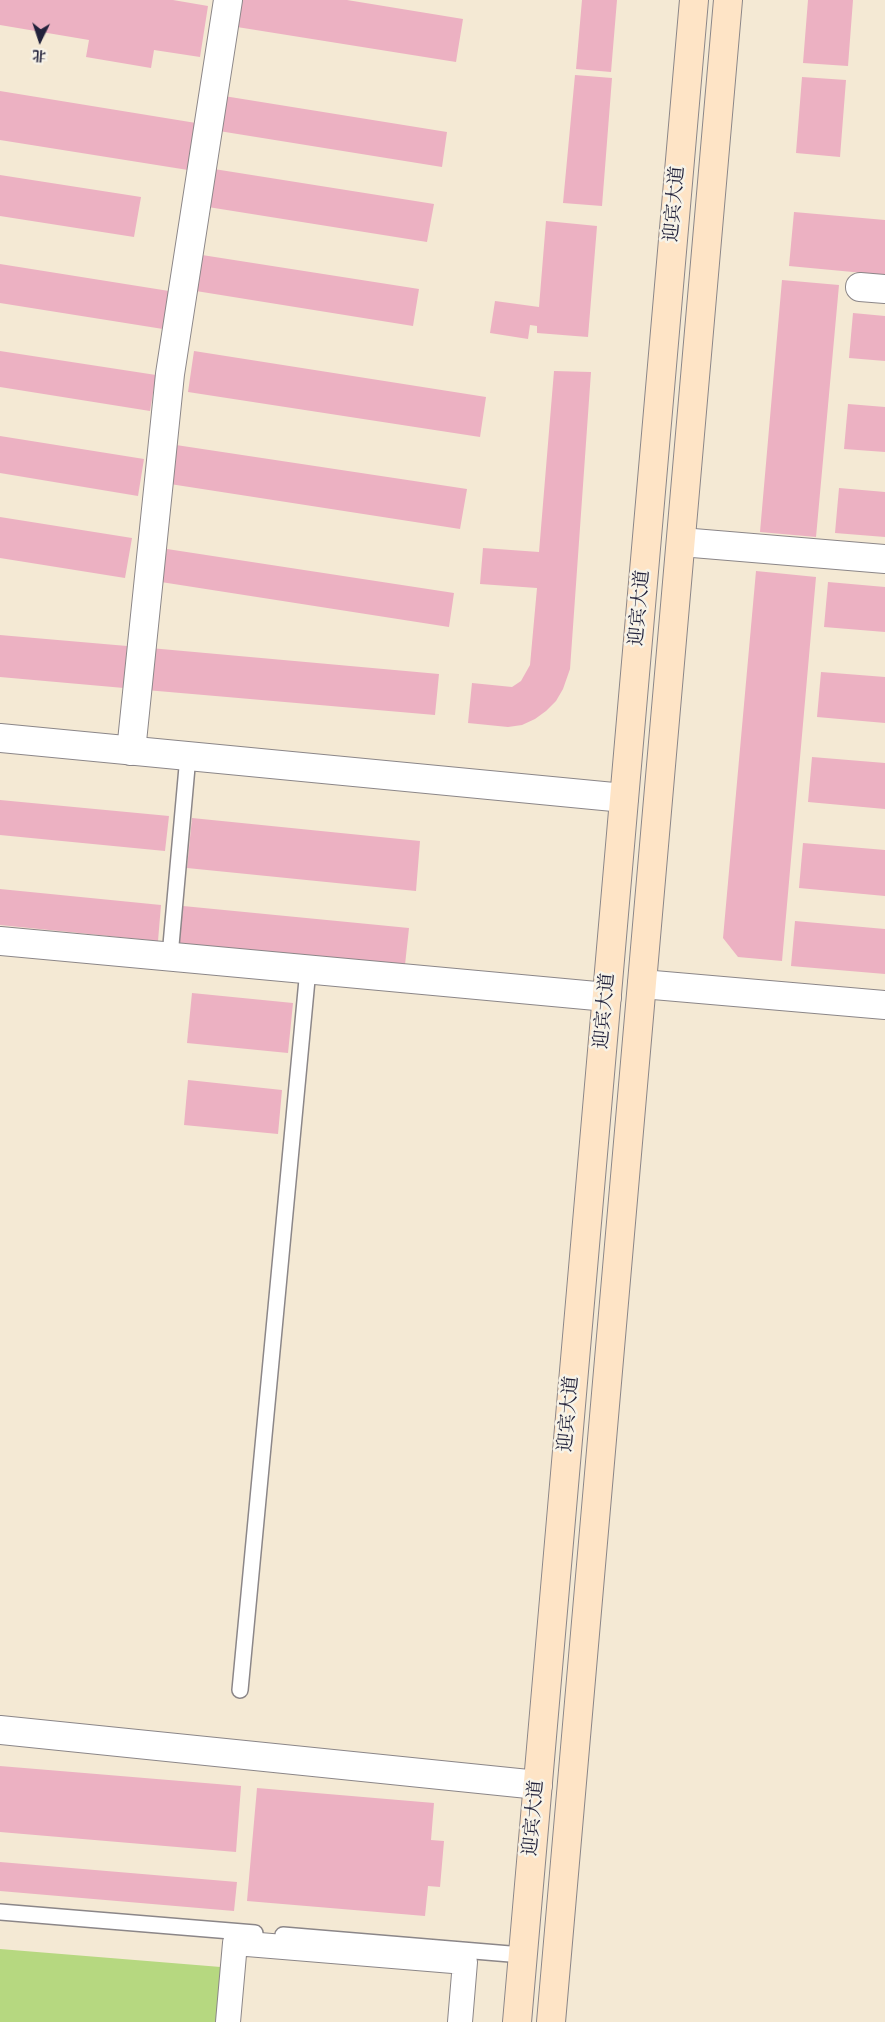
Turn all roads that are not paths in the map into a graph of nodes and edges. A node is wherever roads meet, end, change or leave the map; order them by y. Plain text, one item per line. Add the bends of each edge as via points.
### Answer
1 (228, 0) edge
2 (694, 0) edge
3 (728, 0) edge
4 (681, 542) junction
5 (885, 559) edge
6 (0, 738) edge
7 (131, 751) junction
8 (188, 756) junction
9 (624, 798) junction
10 (0, 941) edge
11 (170, 956) junction
12 (308, 969) junction
13 (642, 984) junction
14 (607, 997) junction
15 (885, 1005) edge
16 (240, 1690) dead end
17 (0, 1730) edge
18 (538, 1785) junction
19 (0, 1912) edge
20 (522, 1955) junction
21 (228, 2022) edge
22 (460, 2022) edge
23 (517, 2022) edge
24 (552, 2022) edge

1 - 7 street via 170,374
2 - 9 main road, 迎宾大道
3 - 4 main road, 迎宾大道
4 - 5 street
4 - 13 main road, 迎宾大道
6 - 7 street
7 - 8 street
8 - 9 street
8 - 11 lane
9 - 14 main road, 迎宾大道
10 - 11 street
11 - 12 street
12 - 14 street
12 - 16 lane
13 - 15 street
13 - 24 main road, 迎宾大道
14 - 18 main road, 迎宾大道
17 - 18 street
18 - 20 main road, 迎宾大道
19 - 20 lane
20 - 23 main road, 迎宾大道
21 - 22 street via 235,1943 465,1962

